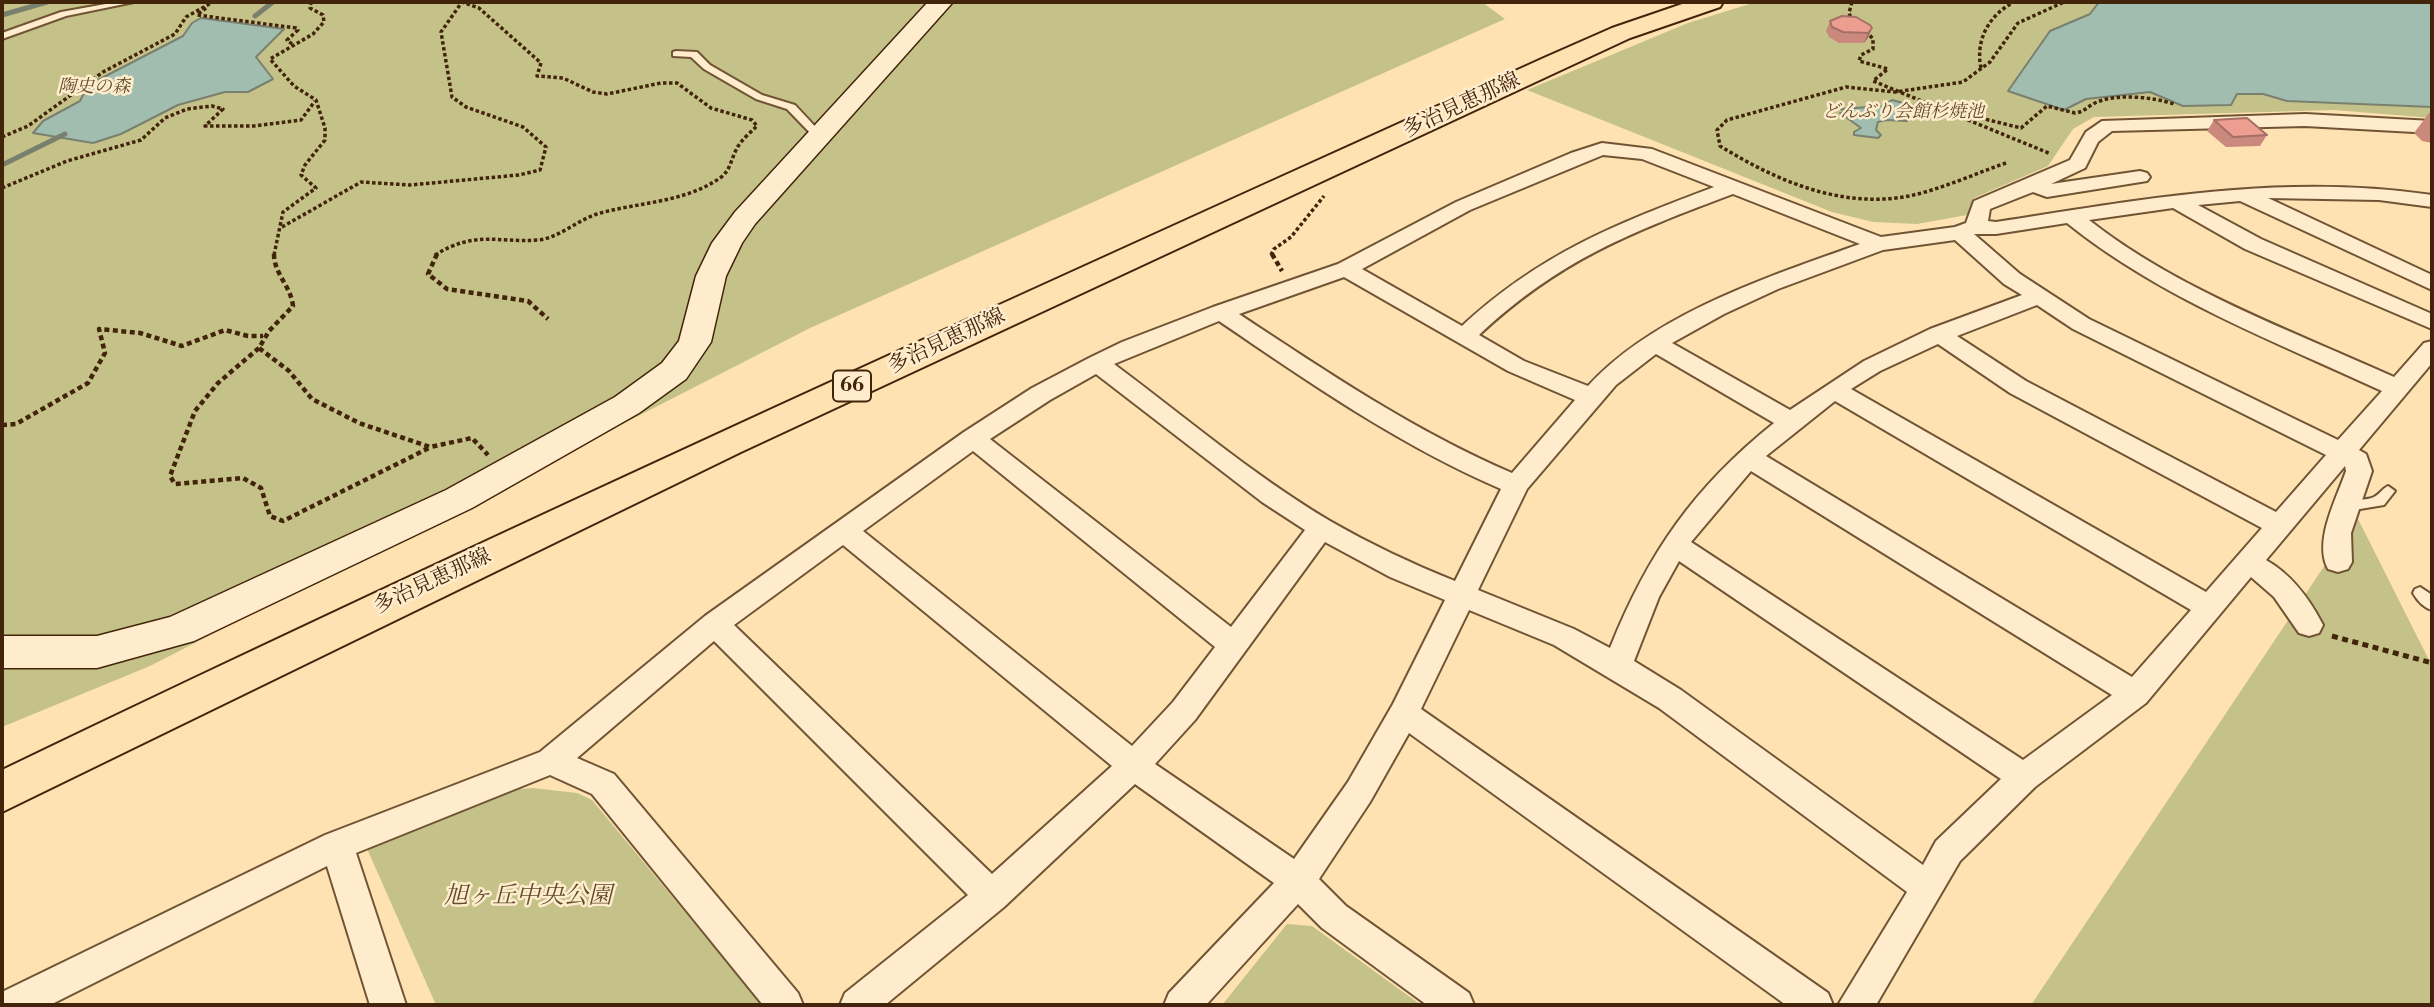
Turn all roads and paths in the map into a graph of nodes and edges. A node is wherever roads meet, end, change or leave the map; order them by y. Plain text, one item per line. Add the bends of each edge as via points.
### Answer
1 (130, 2) edge
2 (212, 2) edge
3 (311, 2) edge
4 (462, 2) edge
5 (941, 2) edge
6 (1711, 2) edge
7 (1852, 2) edge
8 (2014, 2) edge
9 (2064, 2) edge
10 (1856, 26) edge
11 (1863, 29) edge
12 (2, 36) edge
13 (292, 44) junction
14 (676, 54) dead end
15 (1981, 68) junction
16 (1895, 92) junction
17 (316, 100) junction
18 (2432, 127) edge
19 (819, 136) junction
20 (2, 137) edge
21 (2006, 163) dead end
22 (2077, 164) junction
23 (2034, 185) junction
24 (1733, 187) junction
25 (2, 188) edge
26 (1332, 191) dead end
27 (2242, 194) junction
28 (2432, 201) edge
29 (2168, 203) junction
30 (2071, 216) junction
31 (282, 227) junction
32 (1968, 230) junction
33 (1879, 244) junction
34 (1346, 269) junction
35 (2432, 283) edge
36 (1298, 286) junction
37 (2039, 297) junction
38 (1221, 312) junction
39 (548, 318) dead end
40 (2432, 322) edge
41 (1938, 334) junction
42 (263, 336) junction
43 (1462, 338) junction
44 (1655, 344) junction
45 (259, 348) junction
46 (2432, 348) edge
47 (1097, 363) junction
48 (2399, 388) junction
49 (1834, 390) junction
50 (1591, 397) junction
51 (1790, 421) junction
52 (2, 425) edge
53 (973, 438) junction
54 (430, 447) junction
55 (2343, 453) junction
56 (1748, 457) junction
57 (1516, 485) junction
58 (2388, 491) dead end
59 (459, 499) junction
60 (2348, 506) junction
61 (2281, 526) junction
62 (1321, 528) junction
63 (844, 531) junction
64 (1674, 544) junction
65 (2338, 562) dead end
66 (2249, 563) junction
67 (2420, 593) dead end
68 (1460, 595) junction
69 (2432, 604) edge
70 (2211, 608) junction
71 (716, 624) junction
72 (2309, 625) joint
73 (1234, 646) junction
74 (2, 652) edge
75 (2432, 663) edge
76 (1617, 666) junction
77 (2135, 694) junction
78 (1404, 713) junction
79 (551, 761) junction
80 (1134, 766) junction
81 (2024, 777) junction
82 (2, 792) edge
83 (337, 845) junction
84 (1298, 881) junction
85 (1928, 888) junction
86 (992, 896) junction
87 (13, 1005) edge
88 (388, 1005) edge
89 (785, 1005) edge
90 (858, 1005) edge
91 (1182, 1005) edge
92 (1455, 1005) edge
93 (1815, 1005) edge
94 (1856, 1005) edge

1 - 12 lane via 64,14
2 - 13 path via 197,15 296,28 287,40
2 - 20 path via 186,17 175,34 103,72 28,126
3 - 13 path via 310,8 323,15 324,22 320,29
4 - 31 path via 441,32 452,97 466,107 523,127 546,148 540,170 411,185 361,182
4 - 39 path via 479,8 541,63 537,76 561,77 602,95 675,82 685,85 706,105 752,120 757,126 736,149 723,176 704,187 649,205 597,214 541,240 486,237 455,244 435,255 428,274 447,289 528,301
5 - 19 street
6 - 82 main road, 多治見恵那線 / 66 via 1621,33 740,437
7 - 10 path via 1849,13 1854,20 1846,22
8 - 15 path via 1996,12 1988,23 1978,60
9 - 15 path via 2018,23
11 - 16 path via 1870,34 1873,49 1859,61 1888,69 1873,81 1895,88
13 - 17 path via 270,59 294,86
14 - 19 lane via 694,54 707,68 759,97 791,107
15 - 16 path via 1963,82
16 - 21 path via 1846,87 1727,120 1717,130 1720,146 1742,161 1819,193 1868,201 1909,196
16 - 22 path
17 - 25 path via 301,120 254,126 205,125 223,109 187,109 165,118 141,140 67,160
17 - 31 path via 326,128 325,140 301,175 316,188 288,206
18 - 22 street via 2316,120 2109,125 2089,137
19 - 59 street via 727,243 711,276 695,342 674,371 627,405
22 - 23 street
23 - 29 street via 2047,191 2134,178
23 - 32 street via 1981,205
24 - 33 street
24 - 34 street via 1645,153 1602,149 1463,206
24 - 43 street via 1555,264 1495,307
26 - 36 path via 1270,256
27 - 28 street via 2340,192
27 - 29 street
27 - 35 street
29 - 30 street
29 - 40 street
30 - 32 street
30 - 48 street via 2110,247 2177,287
31 - 42 path via 275,266 289,288 293,306
32 - 33 street
32 - 37 street via 2012,279
33 - 44 street via 1770,284
34 - 36 street
34 - 43 street
36 - 38 street
37 - 41 street
37 - 55 street via 2118,344
38 - 47 street
38 - 57 street via 1359,405 1460,461
41 - 49 street via 1869,367
41 - 61 street via 2018,387
42 - 45 path
42 - 52 path via 225,330 182,346 140,333 99,328 105,353 88,383 16,424
43 - 50 street
44 - 50 street
44 - 51 street
45 - 54 path via 289,371 312,399 359,423
45 - 54 path via 195,411 170,476 175,484 243,478 261,488 270,516 283,521
46 - 48 street
47 - 53 street
47 - 62 street
48 - 55 street
49 - 51 street
49 - 70 street
50 - 57 street
51 - 56 street
53 - 63 street
53 - 73 street
54 - 59 path via 472,438 488,455
55 - 60 street via 2357,460 2359,471
55 - 61 street
56 - 64 street via 1709,497
56 - 77 street
57 - 68 street
58 - 60 lane via 2379,501
59 - 74 street via 180,630 97,652
60 - 65 street via 2338,533
61 - 66 street
62 - 68 street
62 - 73 street
63 - 71 street
63 - 80 street
64 - 76 street via 1648,590
64 - 81 street
66 - 70 street
66 - 72 street via 2276,578
67 - 69 lane
68 - 76 street via 1564,637
68 - 78 street
70 - 77 street
71 - 79 street
71 - 86 street
72 - 75 path via 2328,635
73 - 80 street via 1184,712
76 - 85 street via 1670,699
77 - 81 street
78 - 84 street via 1359,792
78 - 93 street
79 - 83 street
79 - 89 street via 603,783
80 - 84 street
80 - 86 street
81 - 85 street via 1948,851
83 - 87 street
83 - 88 street
84 - 91 street
84 - 92 street via 1334,917
85 - 94 street
86 - 90 street

